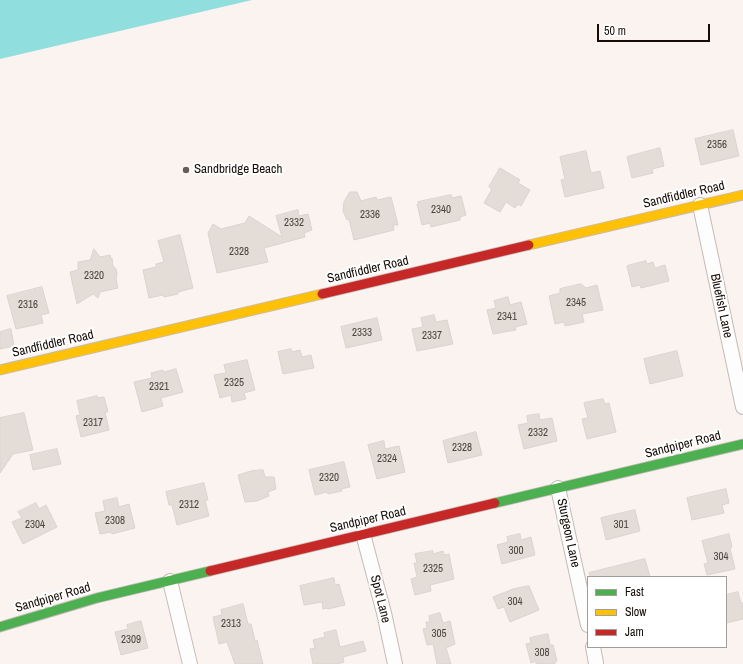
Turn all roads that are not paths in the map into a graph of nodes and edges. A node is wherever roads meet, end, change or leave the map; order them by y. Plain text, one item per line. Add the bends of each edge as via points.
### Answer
1 (743, 194) edge
2 (700, 205) junction
3 (0, 370) edge
4 (743, 407) edge
5 (743, 444) edge
6 (558, 488) junction
7 (363, 534) junction
8 (170, 581) junction
9 (587, 620) edge
10 (0, 627) edge
11 (593, 648) edge
12 (596, 663) dead end
13 (190, 664) edge
14 (395, 664) edge

1 - 2 street, Sandfiddler Road
2 - 3 street, Sandfiddler Road
2 - 4 street, Bluefish Lane
5 - 6 street, Sandpiper Road
6 - 7 street, Sandpiper Road
6 - 9 street, Sturgeon Lane
7 - 8 street, Sandpiper Road
7 - 14 street, Spot Lane
8 - 10 street, Sandpiper Road via 97,598
8 - 13 street
11 - 12 street

